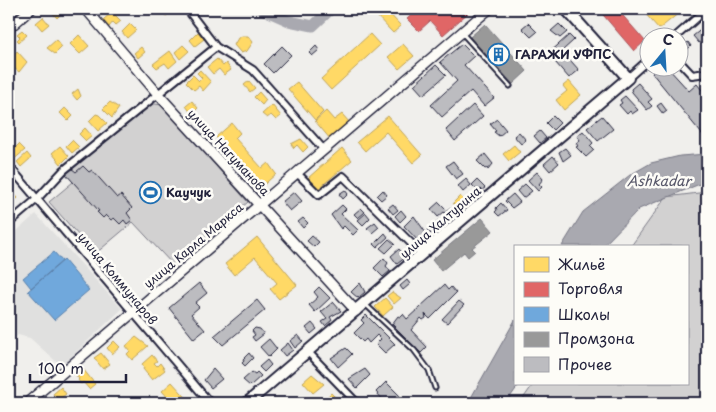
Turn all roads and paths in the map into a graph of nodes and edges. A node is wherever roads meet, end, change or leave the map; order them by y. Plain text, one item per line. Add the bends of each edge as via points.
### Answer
1 (31, 9) edge
2 (86, 9) edge
3 (187, 9) edge
4 (488, 9) edge
5 (566, 9) edge
6 (707, 9) edge
7 (9, 28) edge
8 (685, 28) edge
9 (461, 32) junction
10 (216, 47) junction
11 (638, 69) edge
12 (688, 71) edge
13 (707, 75) edge
14 (628, 78) junction
15 (510, 86) dead end
16 (157, 93) junction
17 (324, 150) junction
18 (9, 166) edge
19 (297, 173) junction
20 (37, 199) junction
21 (260, 204) junction
22 (9, 223) edge
23 (422, 254) junction
24 (364, 304) junction
25 (356, 311) junction
26 (132, 313) junction
27 (308, 352) junction
28 (435, 388) dead end
29 (27, 403) edge
30 (210, 403) edge
31 (247, 403) edge
32 (356, 403) edge

1 - 7 street
2 - 16 street, улица Нагуманова
3 - 10 street
4 - 9 street, улица Карла Маркса
5 - 14 main road
6 - 8 street
9 - 15 lane
9 - 17 street, улица Карла Маркса
10 - 16 street
10 - 17 street via 253,70
11 - 14 street, улица Халтурина
12 - 13 street via 692,75
14 - 23 main road, улица Халтурина
16 - 20 street via 64,170
16 - 21 street, улица Нагуманова
17 - 19 street, улица Карла Маркса
18 - 20 street, улица Коммунаров
19 - 21 street, улица Карла Маркса
19 - 23 street via 319,195 343,176
20 - 22 street
20 - 26 street, улица Коммунаров
21 - 25 street, улица Нагуманова
21 - 26 street, улица Карла Маркса
23 - 24 main road, улица Халтурина
24 - 25 main road, улица Халтурина
24 - 28 lane via 414,350 429,370
25 - 27 main road, улица Халтурина
26 - 29 street, улица Карла Маркса
26 - 30 street, улица Коммунаров
27 - 31 main road, улица Халтурина
27 - 32 street

